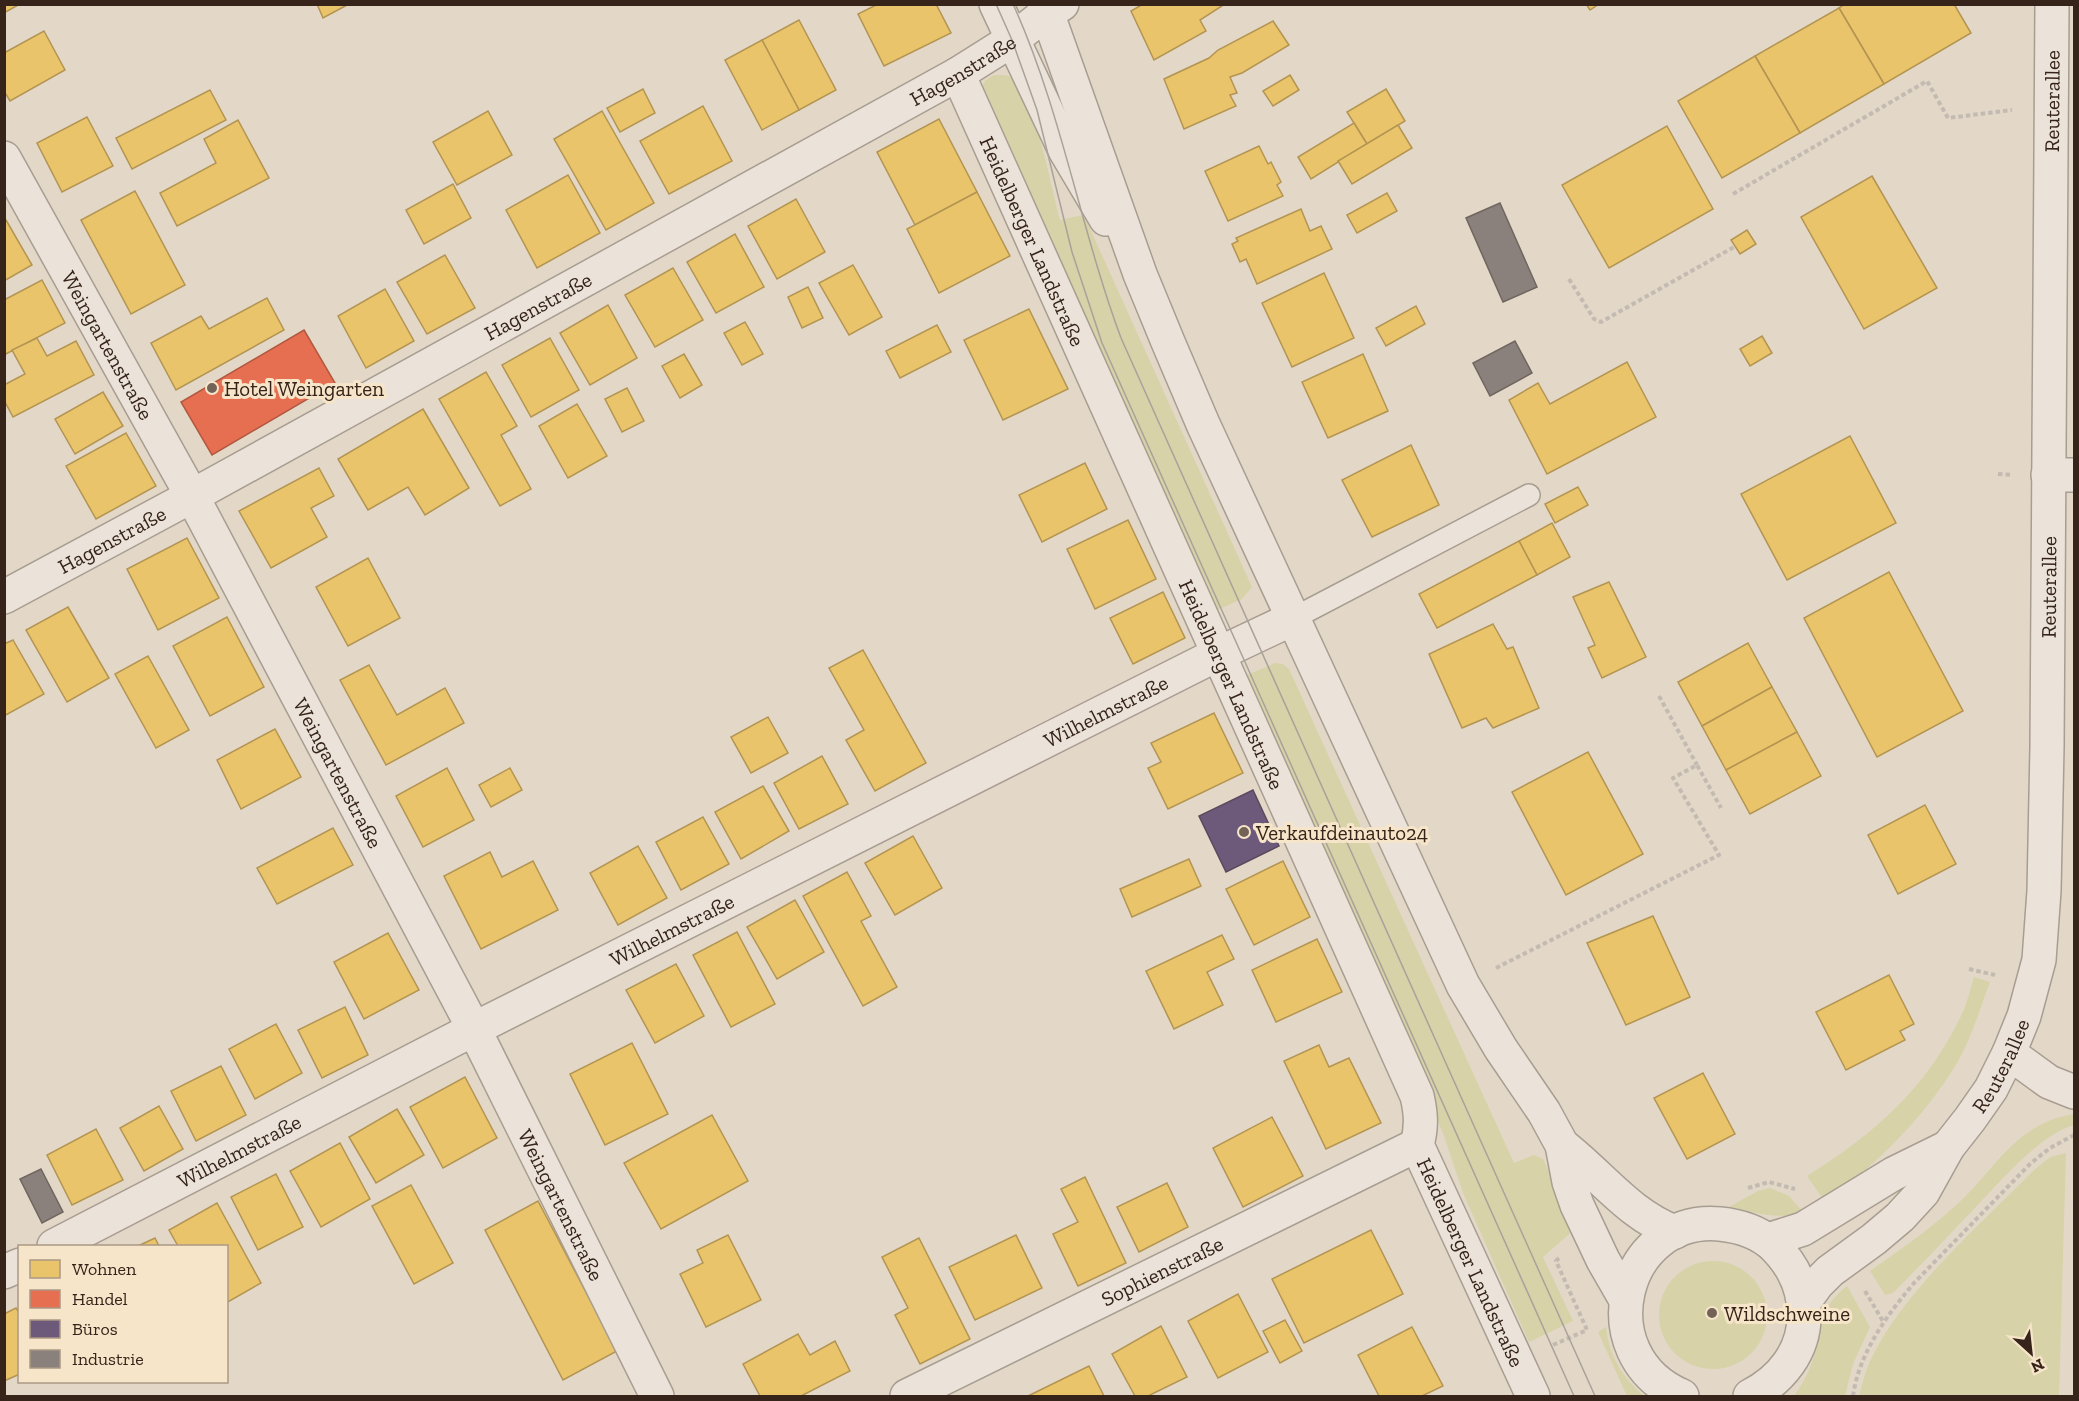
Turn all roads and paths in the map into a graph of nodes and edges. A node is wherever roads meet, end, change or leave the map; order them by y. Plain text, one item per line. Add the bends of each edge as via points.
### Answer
1 (996, 4) edge
2 (2052, 4) edge
3 (1051, 7) edge
4 (1012, 40) junction
5 (958, 74) junction
6 (2052, 104) junction
7 (4, 158) edge
8 (1733, 194) dead end
9 (1734, 247) dead end
10 (1140, 274) junction
11 (1569, 279) dead end
12 (2061, 475) edge
13 (1530, 495) dead end
14 (192, 496) junction
15 (4, 597) edge
16 (1294, 618) junction
17 (1218, 654) junction
18 (1659, 696) dead end
19 (1697, 765) junction
20 (1721, 808) dead end
21 (1464, 984) junction
22 (474, 1029) junction
23 (2009, 1053) junction
24 (2074, 1092) edge
25 (2074, 1136) edge
26 (1417, 1145) junction
27 (1562, 1145) junction
28 (1948, 1147) junction
29 (1676, 1232) junction
30 (1768, 1240) junction
31 (56, 1245) edge
32 (1564, 1254) dead end
33 (18, 1266) edge
34 (4, 1272) edge
35 (1863, 1288) dead end
36 (1626, 1300) junction
37 (1804, 1302) junction
38 (1884, 1323) junction
39 (1516, 1361) junction
40 (1761, 1393) edge
41 (657, 1396) edge
42 (907, 1396) edge
43 (1533, 1396) edge
44 (1682, 1396) edge
45 (1853, 1396) edge

1 - 4 street
2 - 6 street, Reuterallee
3 - 4 street, Hagenstraße
3 - 10 street
4 - 5 street, Hagenstraße
4 - 10 street via 1065,150
5 - 14 street, Hagenstraße
5 - 17 street, Heidelberger Landstraße
6 - 8 path via 1948,118 1927,81
6 - 12 street, Reuterallee
7 - 14 street, Weingartenstraße
9 - 11 path via 1601,322 1594,319
10 - 16 street via 1203,424
12 - 23 street, Reuterallee via 2042,934 2033,984
13 - 16 lane
14 - 15 street, Hagenstraße
14 - 22 street, Weingartenstraße
16 - 17 street, Wilhelmstraße
16 - 21 street
17 - 22 street, Wilhelmstraße
17 - 26 street, Heidelberger Landstraße via 1416,1096 1421,1114
18 - 19 path
19 - 20 path
19 - 21 path via 1673,778 1719,855
21 - 27 street
22 - 31 street, Wilhelmstraße
22 - 41 street, Weingartenstraße
23 - 24 street via 2049,1082
23 - 28 street, Reuterallee via 1991,1089
25 - 38 path via 2031,1163 1914,1283
26 - 39 street, Heidelberger Landstraße
26 - 42 street, Sophienstraße
27 - 29 street via 1586,1162 1644,1217
27 - 36 street via 1577,1205
28 - 30 street, Reuterallee via 1893,1174 1803,1229
28 - 37 street, Reuterallee via 1923,1192 1900,1217 1830,1271
29 - 30 street via 1711,1223 1750,1230
29 - 36 street via 1655,1246 1641,1262
30 - 37 street via 1785,1257 1798,1279
32 - 39 path via 1556,1261 1587,1330
33 - 34 street
35 - 38 path
36 - 44 street via 1625,1326 1633,1352 1647,1374
37 - 40 street via 1804,1327 1797,1349 1785,1370
38 - 45 path via 1870,1345
39 - 43 street, Heidelberger Landstraße

